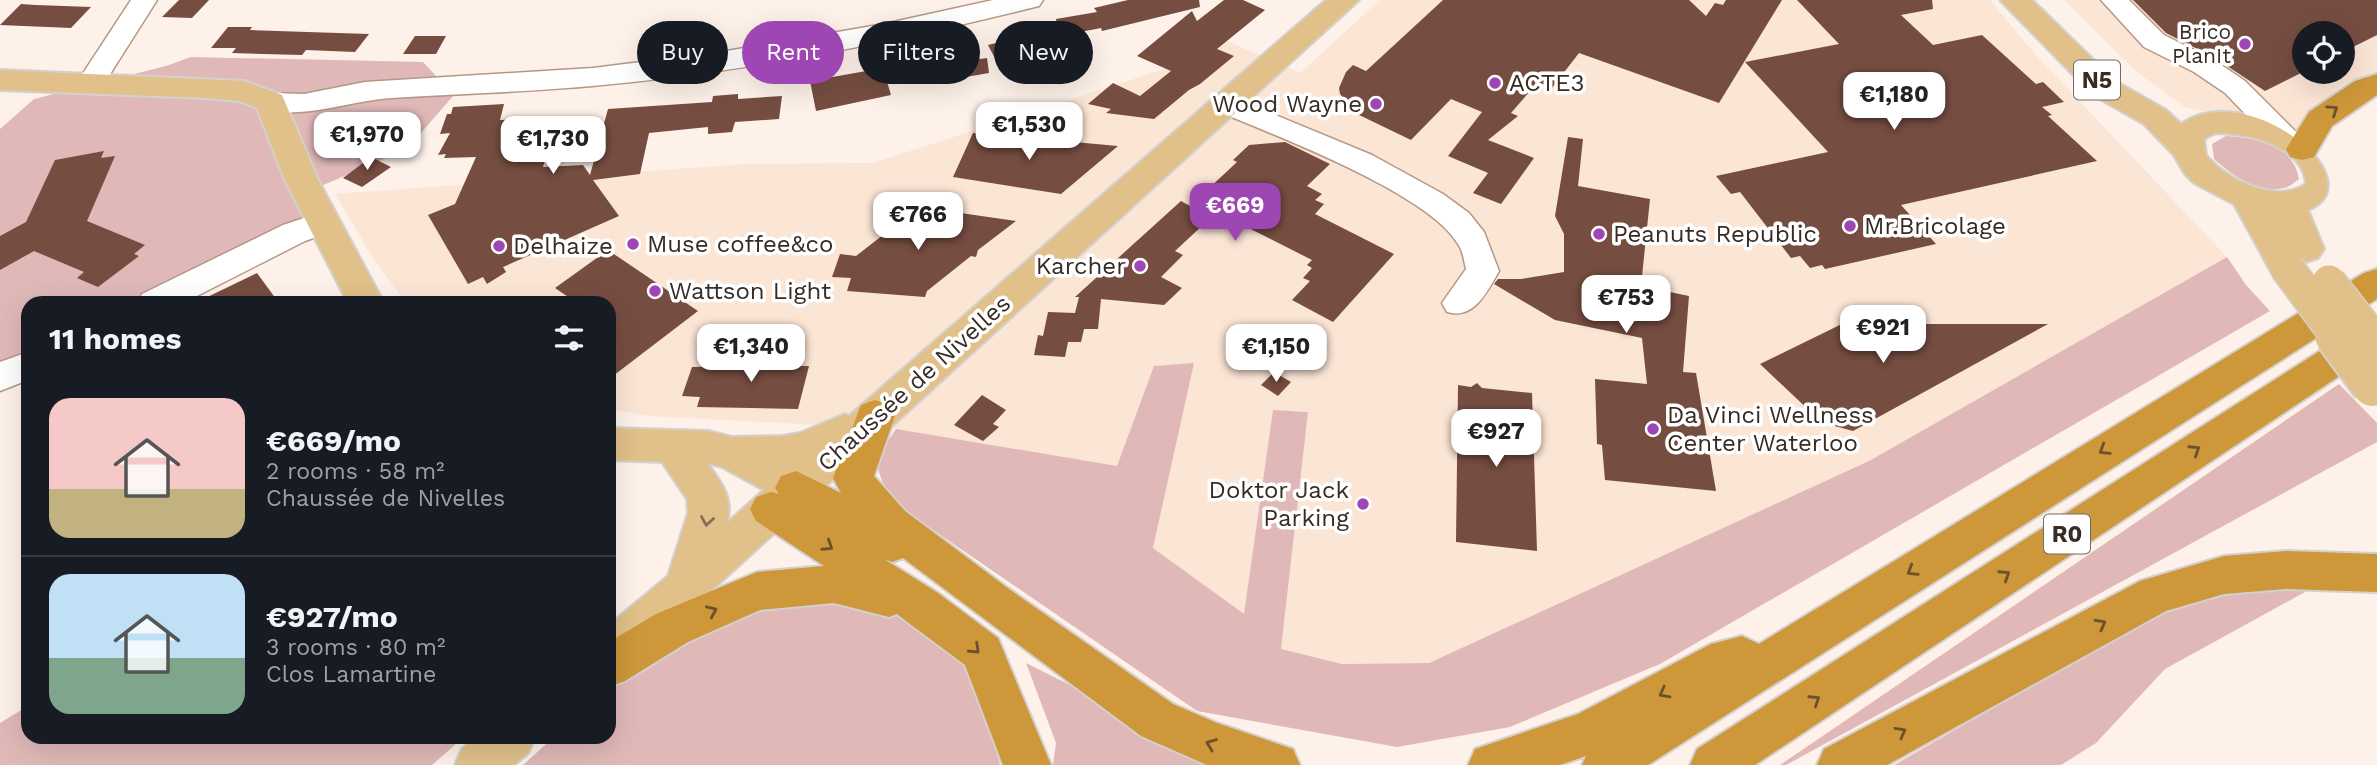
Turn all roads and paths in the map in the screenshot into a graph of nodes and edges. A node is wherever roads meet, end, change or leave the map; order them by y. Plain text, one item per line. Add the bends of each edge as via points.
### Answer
1 (144, 0) edge
2 (1030, 0) edge
3 (1344, 0) edge
4 (2015, 0) edge
5 (2042, 0) edge
6 (2114, 0) edge
7 (974, 6) edge
8 (0, 80) edge
9 (90, 84) junction
10 (2377, 84) edge
11 (2235, 87) junction
12 (271, 102) junction
13 (1227, 104) junction
14 (2221, 122) junction
15 (2294, 144) junction
16 (2187, 149) junction
17 (2247, 196) junction
18 (2288, 203) junction
19 (322, 223) junction
20 (2296, 258) junction
21 (2377, 282) edge
22 (168, 296) edge
23 (362, 296) edge
24 (1459, 303) dead end
25 (2377, 332) edge
26 (2377, 344) edge
27 (21, 368) edge
28 (0, 377) edge
29 (2375, 388) edge
30 (875, 416) junction
31 (616, 444) edge
32 (616, 445) edge
33 (732, 453) junction
34 (682, 462) junction
35 (783, 498) junction
36 (2322, 570) junction
37 (2377, 573) edge
38 (686, 587) junction
39 (2377, 588) edge
40 (994, 603) junction
41 (922, 607) junction
42 (1796, 645) junction
43 (616, 647) edge
44 (616, 662) edge
45 (504, 744) edge
46 (479, 765) edge
47 (1027, 765) edge
48 (1276, 765) edge
49 (1492, 765) edge
50 (1606, 765) edge
51 (1714, 765) edge
52 (1841, 765) edge

1 - 9 street
2 - 7 street
3 - 13 main road, Chaussée de Nivelles
4 - 16 main road, N5 via 2104,88 2155,117
5 - 14 main road, N5 via 2104,64 2170,106
6 - 11 street via 2154,41
7 - 12 street via 797,48 639,72
8 - 9 main road
9 - 12 main road via 244,91
15 -> 10 highway via 2320,119
11 - 14 street via 2240,102 2236,115
11 - 15 street
12 - 19 main road
13 - 24 street via 1382,174 1444,208 1473,239 1483,271
13 - 30 main road, Chaussée de Nivelles
14 - 15 main road, N5 via 2267,130
14 - 16 main road via 2192,132
15 - 18 main road via 2322,174 2323,185 2305,201
16 - 17 main road, N5 via 2213,179
17 - 18 main road, N5
17 - 20 main road
18 - 20 main road
19 - 22 street
19 - 23 main road
20 - 26 main road, bridge
20 - 29 main road, bridge
21 -> 42 highway, R0
51 -> 25 highway, R0
27 - 28 street
30 - 33 main road via 806,448
30 - 35 main road, Chaussée de Nivelles
30 - 40 highway via 853,478 890,524
31 - 33 main road via 688,446
32 - 34 main road
33 - 35 main road
34 - 35 main road
34 -> 38 main road via 707,494 709,513
35 - 38 main road, Chaussée de Nivelles
35 - 40 highway
35 -> 41 highway
36 - 37 highway
36 - 39 highway
52 -> 36 highway via 2155,595 2224,575
38 - 43 main road, Chaussée de Nivelles
48 -> 40 highway via 1157,720
44 -> 41 highway via 672,628 757,591 834,584
41 -> 47 highway via 982,652
42 -> 49 highway via 1727,659 1589,733
42 - 50 highway, R0
45 - 46 main road

